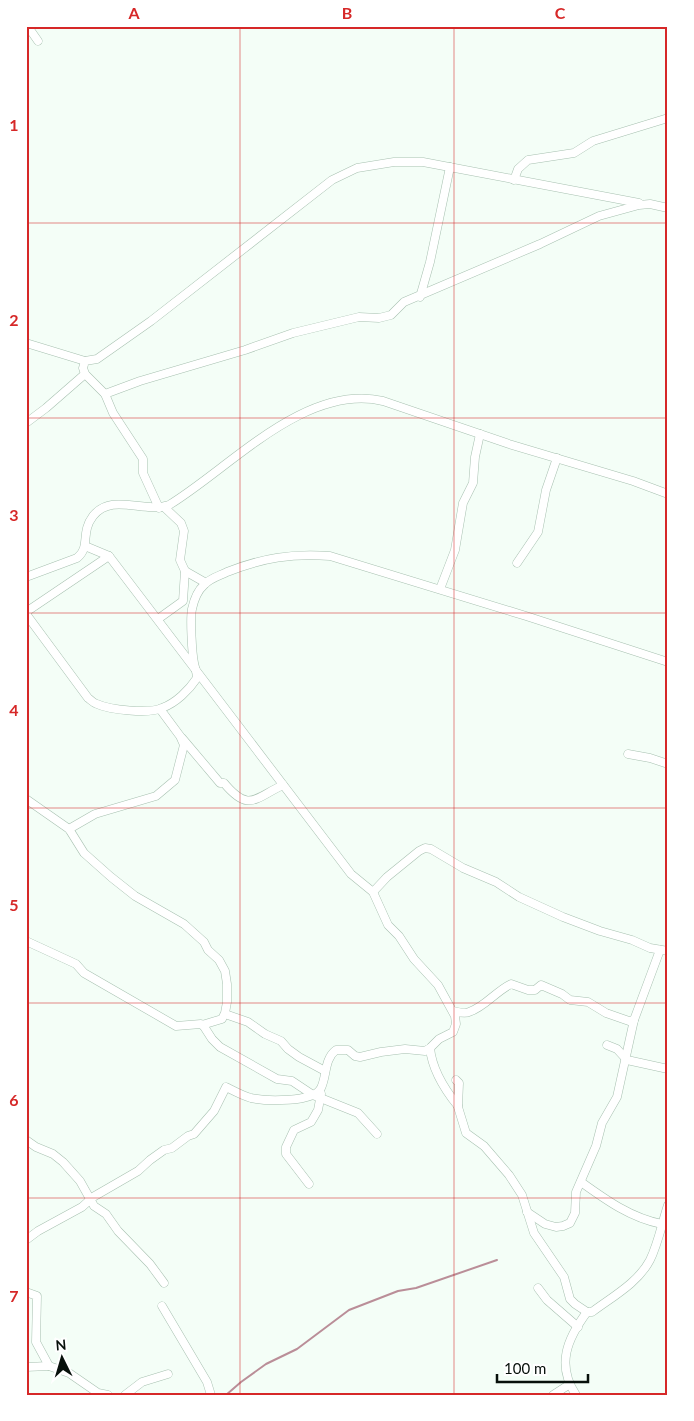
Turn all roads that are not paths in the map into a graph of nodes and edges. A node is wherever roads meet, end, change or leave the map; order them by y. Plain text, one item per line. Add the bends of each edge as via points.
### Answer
1 (26, 30) edge
2 (38, 41) dead end
3 (668, 118) edge
4 (450, 167) junction
5 (514, 180) junction
6 (644, 204) junction
7 (668, 208) edge
8 (420, 297) junction
9 (26, 343) edge
10 (85, 360) junction
11 (84, 374) junction
12 (104, 394) junction
13 (26, 423) edge
14 (480, 434) junction
15 (557, 458) junction
16 (668, 494) edge
17 (161, 508) junction
18 (85, 546) junction
19 (109, 556) junction
20 (517, 563) dead end
21 (185, 572) junction
22 (26, 577) edge
23 (204, 585) junction
24 (440, 589) junction
25 (183, 601) junction
26 (26, 613) edge
27 (158, 619) junction
28 (668, 662) edge
29 (196, 670) junction
30 (160, 709) junction
31 (180, 736) junction
32 (628, 754) dead end
33 (668, 764) edge
34 (283, 785) junction
35 (26, 799) edge
36 (69, 829) junction
37 (374, 892) junction
38 (26, 941) edge
39 (664, 950) edge
40 (452, 1011) junction
41 (225, 1014) junction
42 (634, 1020) junction
43 (202, 1025) junction
44 (607, 1046) dead end
45 (430, 1048) junction
46 (626, 1059) junction
47 (668, 1069) edge
48 (326, 1071) junction
49 (456, 1080) dead end
50 (316, 1097) junction
51 (458, 1107) junction
52 (377, 1134) dead end
53 (26, 1140) edge
54 (581, 1182) junction
55 (309, 1184) dead end
56 (90, 1200) junction
57 (668, 1205) edge
58 (527, 1212) junction
59 (662, 1224) junction
60 (26, 1240) edge
61 (164, 1283) dead end
62 (538, 1288) dead end
63 (26, 1292) edge
64 (162, 1306) dead end
65 (587, 1312) junction
66 (578, 1326) junction
67 (48, 1366) junction
68 (26, 1367) edge
69 (168, 1374) dead end
70 (570, 1384) junction
71 (108, 1395) edge
72 (125, 1395) edge
73 (211, 1395) edge
74 (553, 1395) edge
75 (576, 1395) edge

1 - 2 street via 31,31
3 - 5 street via 593,141 574,153 528,160 518,169
4 - 5 street
4 - 8 street
4 - 10 street via 423,162 394,162 357,168 332,180 152,321 97,359
5 - 6 street
6 - 7 street
6 - 8 street via 599,216
8 - 12 street via 404,302 391,315 359,317 293,333
9 - 10 street
10 - 11 street
11 - 12 street
11 - 13 street
12 - 17 street via 113,414 143,459 143,473
14 - 15 street
14 - 17 street via 383,401 348,398 301,414
14 - 24 street via 474,458 473,483 463,503 455,550
15 - 16 street
15 - 20 street via 546,490 538,532
17 - 18 street via 117,504 102,507 86,525
17 - 21 street via 180,523 184,531 180,560
18 - 19 street
18 - 22 street via 77,558
19 - 26 street
19 - 27 street
21 - 23 street
21 - 25 street
23 - 24 street via 212,578 256,561 316,555 330,556
23 - 25 street
23 - 29 street via 196,596 192,611
24 - 28 street
25 - 27 street
26 - 30 street via 94,703 129,710
27 - 29 street
29 - 30 street via 197,678 192,686
29 - 34 street
30 - 31 street
31 - 34 street via 220,783 224,782 242,800 258,799
31 - 36 street via 184,745 175,780 156,796 95,814
32 - 33 street
34 - 37 street via 352,874
35 - 36 street
36 - 41 street via 84,854 100,868 135,896 184,924 204,942 225,971
37 - 39 street via 419,851 431,849 496,882 519,898 600,931
37 - 40 street via 388,925 438,986
38 - 43 street via 76,964 84,973 176,1026
39 - 42 street
40 - 42 street via 468,1013 511,984 528,990 535,990 541,985 570,1000 588,1002 606,1014
40 - 45 street via 456,1024 453,1032
41 - 43 street
41 - 48 street via 248,1022 281,1041 299,1057
42 - 46 street
43 - 50 street via 220,1047 277,1078 292,1081
44 - 46 street via 617,1049
45 - 48 street via 360,1057 348,1050 336,1050 330,1056
45 - 51 street via 431,1060
46 - 47 street
46 - 54 street via 617,1098 602,1123
48 - 50 street
49 - 51 street via 459,1083
50 - 52 street via 358,1113
50 - 55 street via 318,1110 314,1117 294,1130 286,1147 286,1154
50 - 56 street via 272,1101 251,1098 226,1087 214,1111 194,1134 164,1150 138,1171
51 - 58 street via 466,1133 502,1165 522,1195
53 - 56 street via 63,1162 80,1181
54 - 58 street via 570,1223 556,1227
54 - 59 street via 628,1213
56 - 60 street
56 - 61 street via 106,1214
57 - 59 street
58 - 65 street via 534,1234 564,1277 570,1299
59 - 65 street via 645,1268 592,1312
62 - 66 street via 547,1300
63 - 67 street via 36,1296 36,1342
64 - 73 street via 207,1382
65 - 66 street
66 - 70 street via 566,1349
67 - 68 street
67 - 71 street via 70,1373 98,1393
69 - 72 street via 142,1382
70 - 74 street
70 - 75 street

